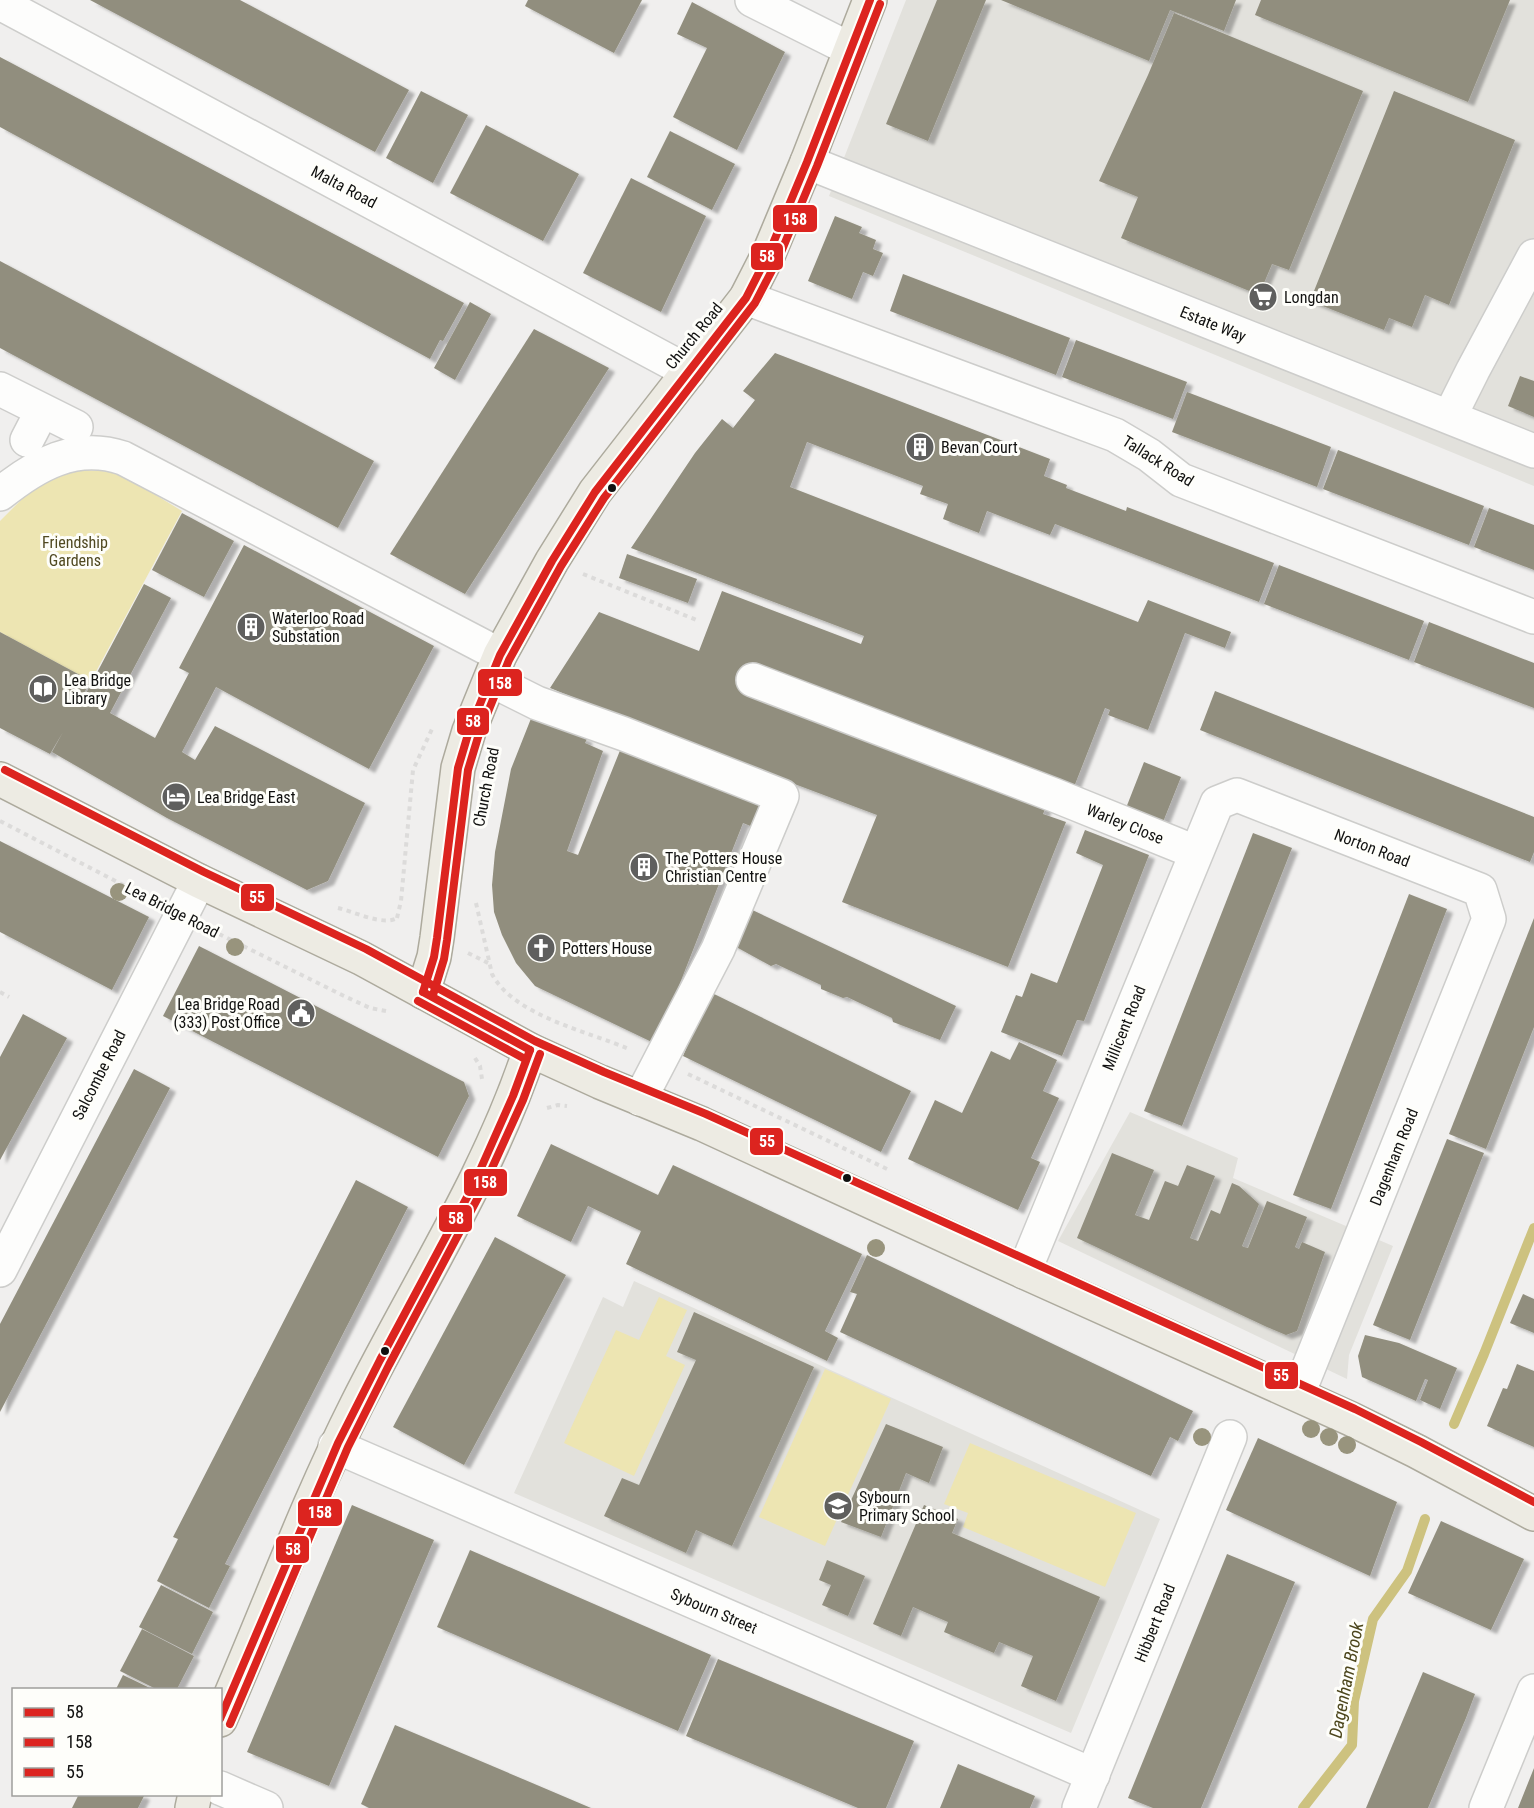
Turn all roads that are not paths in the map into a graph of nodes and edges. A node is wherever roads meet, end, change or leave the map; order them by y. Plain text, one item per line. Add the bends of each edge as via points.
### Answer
1 (752, 0) edge
2 (870, 0) edge
3 (0, 3) edge
4 (850, 49) junction
5 (807, 162) junction
6 (1534, 256) edge
7 (746, 298) junction
8 (689, 372) junction
9 (0, 388) edge
10 (42, 411) junction
11 (1450, 416) junction
12 (76, 427) dead end
13 (27, 441) dead end
14 (1534, 451) edge
15 (0, 494) edge
16 (1534, 617) edge
17 (495, 668) junction
18 (753, 680) dead end
19 (0, 779) edge
20 (1237, 795) joint
21 (1195, 852) junction
22 (199, 881) junction
23 (1489, 918) joint
24 (423, 992) junction
25 (530, 1050) junction
26 (640, 1099) junction
27 (0, 1270) edge
28 (1024, 1272) junction
29 (1298, 1394) junction
30 (1230, 1437) dead end
31 (335, 1446) junction
32 (1534, 1514) edge
33 (1534, 1690) edge
34 (222, 1715) edge
35 (1093, 1775) junction
36 (222, 1789) edge
37 (266, 1808) edge
38 (1078, 1808) edge
39 (1486, 1808) edge

1 - 4 street
2 - 4 main road, Church Road
3 - 8 street, Malta Road
4 - 5 main road, Church Road
5 - 7 main road, Church Road
5 - 11 street, Estate Way
6 - 11 street
7 - 8 main road, Church Road
7 - 16 street, Tallack Road via 1115,435 1181,480
8 - 17 main road, Church Road via 595,492 552,561
9 - 10 street
10 - 12 street
10 - 13 street
11 - 14 street, Estate Way
15 - 17 street via 26,473 62,458 108,453 123,458
17 - 24 main road, Church Road via 458,768 436,948
17 - 26 street via 537,703 783,796 718,949
18 - 21 street, Warley Close
19 - 22 main road
20 - 21 street, Millicent Road via 1217,803
20 - 23 street, Norton Road via 1480,890
21 - 28 street, Millicent Road
22 - 24 main road via 353,953
22 - 27 street, Salcombe Road
23 - 29 street, Dagenham Road
24 - 25 main road
25 - 26 main road
25 - 31 main road via 516,1091 448,1234
26 - 28 main road
28 - 29 main road
29 - 32 main road via 1416,1450
30 - 35 street, Hibbert Road
31 - 34 main road
31 - 35 street, Sybourn Street
33 - 39 street
35 - 38 street, Hibbert Road
36 - 37 street

